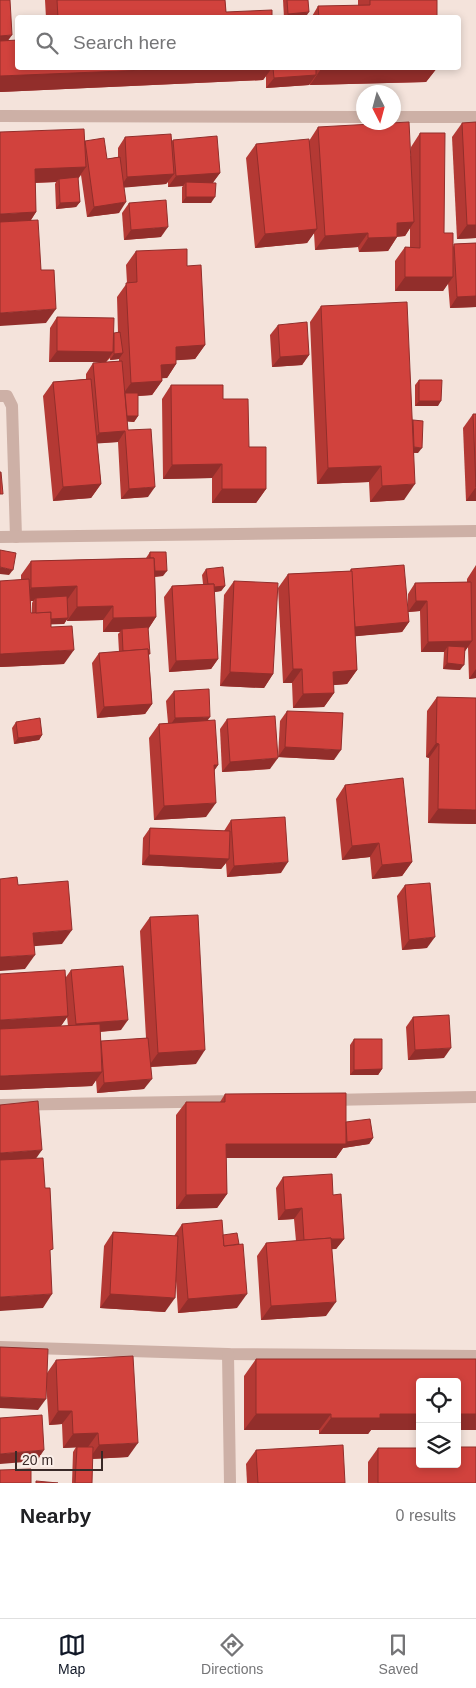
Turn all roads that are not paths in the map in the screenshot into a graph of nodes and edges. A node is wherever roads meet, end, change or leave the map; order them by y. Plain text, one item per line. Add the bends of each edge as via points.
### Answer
1 (0, 116) edge
2 (356, 117) edge
3 (401, 117) edge
4 (476, 117) edge
5 (0, 396) edge
6 (476, 531) edge
7 (0, 537) edge
8 (16, 537) junction
9 (476, 1097) edge
10 (317, 1100) edge
11 (248, 1101) edge
12 (0, 1105) edge
13 (0, 1347) edge
14 (228, 1354) junction
15 (476, 1356) edge
16 (230, 1483) edge

1 - 2 street
3 - 4 street
5 - 8 street via 7,396 12,406
6 - 8 street
7 - 8 street
9 - 10 street
11 - 12 street
13 - 14 street
14 - 15 street
14 - 16 street

